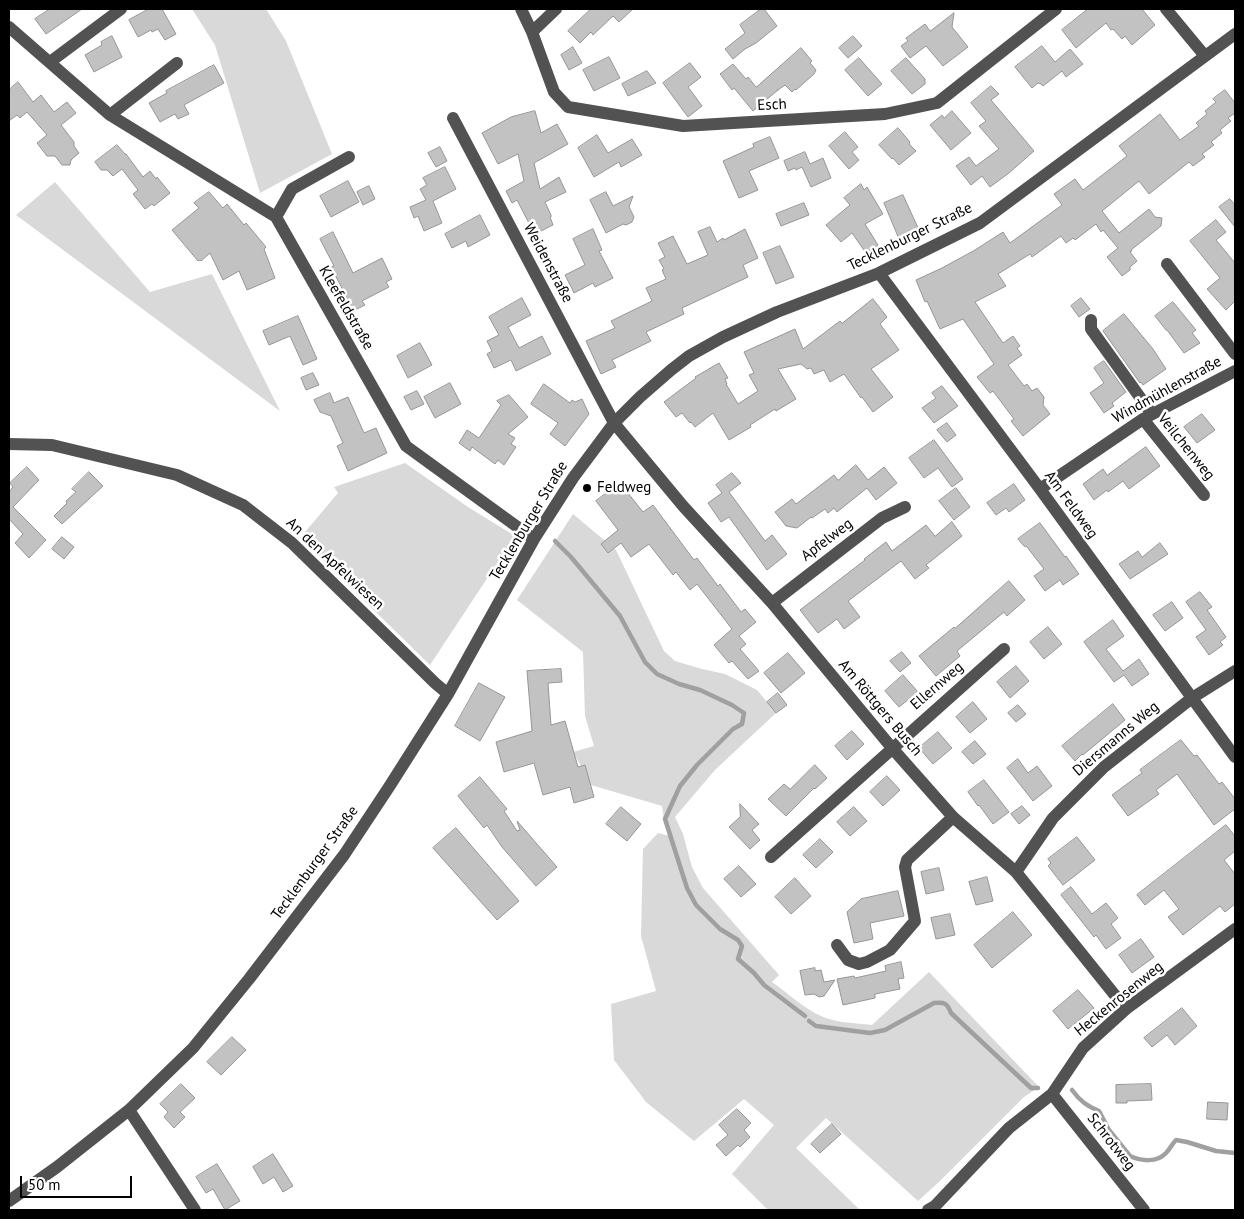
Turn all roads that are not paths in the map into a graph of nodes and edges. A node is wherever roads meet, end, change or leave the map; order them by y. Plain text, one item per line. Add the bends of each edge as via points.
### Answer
1 (121, 9) edge
2 (521, 9) edge
3 (556, 9) edge
4 (1056, 9) edge
5 (1166, 9) edge
6 (9, 27) edge
7 (532, 32) junction
8 (1235, 34) edge
9 (1205, 56) junction
10 (50, 62) junction
11 (178, 63) dead end
12 (110, 115) junction
13 (453, 118) dead end
14 (348, 157) dead end
15 (276, 217) junction
16 (1167, 264) dead end
17 (879, 273) junction
18 (1091, 320) dead end
19 (1235, 354) edge
20 (1235, 371) edge
21 (1147, 416) junction
22 (614, 423) junction
23 (9, 444) edge
24 (1040, 489) junction
25 (1204, 496) dead end
26 (905, 507) dead end
27 (534, 540) junction
28 (772, 603) junction
29 (1004, 649) dead end
30 (1235, 670) edge
31 (448, 694) junction
32 (1192, 698) junction
33 (892, 748) junction
34 (1235, 757) edge
35 (953, 817) junction
36 (771, 858) dead end
37 (1016, 872) junction
38 (1235, 929) edge
39 (837, 945) dead end
40 (1126, 1009) junction
41 (1052, 1094) junction
42 (129, 1110) junction
43 (9, 1201) edge
44 (195, 1210) edge
45 (928, 1210) edge
46 (1144, 1210) edge

1 - 10 street
2 - 7 street, Esch
3 - 7 street
4 - 7 street, Esch via 937,103 885,114 683,126 568,107 554,92
5 - 9 street
6 - 10 street, Kleefeldstraße
8 - 9 street, Tecklenburger Straße
9 - 17 street, Tecklenburger Straße via 980,223
10 - 12 street, Kleefeldstraße
11 - 12 street
12 - 15 street, Kleefeldstraße
13 - 22 street, Weidenstraße
14 - 15 street via 292,189
15 - 27 street, Kleefeldstraße via 406,446
16 - 19 street
17 - 22 street, Tecklenburger Straße via 776,312 723,337 671,370
17 - 24 street, Am Feldweg
18 - 21 street, Veilchenweg via 1091,329
20 - 21 street, Windmühlenstraße
21 - 24 street, Windmühlenstraße
21 - 25 street, Veilchenweg
22 - 27 street, Tecklenburger Straße via 573,478
22 - 28 street, Am Röttgers Busch via 683,506
23 - 31 street, An den Apfelwiesen via 52,445 177,475 243,505 292,543
24 - 32 street, Am Feldweg
26 - 28 street, Apfelweg via 882,518
27 - 31 street, Tecklenburger Straße
28 - 33 street, Am Röttgers Busch
29 - 33 street, Ellernweg
30 - 32 street, Diersmanns Weg
31 - 42 street, Tecklenburger Straße via 344,855 249,979 192,1048
32 - 34 street, Am Feldweg
32 - 37 street, Diersmanns Weg via 1104,766 1054,818
33 - 35 street, Am Röttgers Busch
33 - 36 street, Ellernweg
35 - 37 street, Am Röttgers Busch
35 - 39 street via 907,860 905,867 914,921 890,950 859,964 848,960
37 - 40 street, Am Röttgers Busch
38 - 40 street, Heckenrosenweg
40 - 41 street, Heckenrosenweg via 1083,1048
41 - 45 street, Heckenrosenweg via 1009,1128
41 - 46 street, Schrotweg
42 - 43 street, Tecklenburger Straße
42 - 44 street

